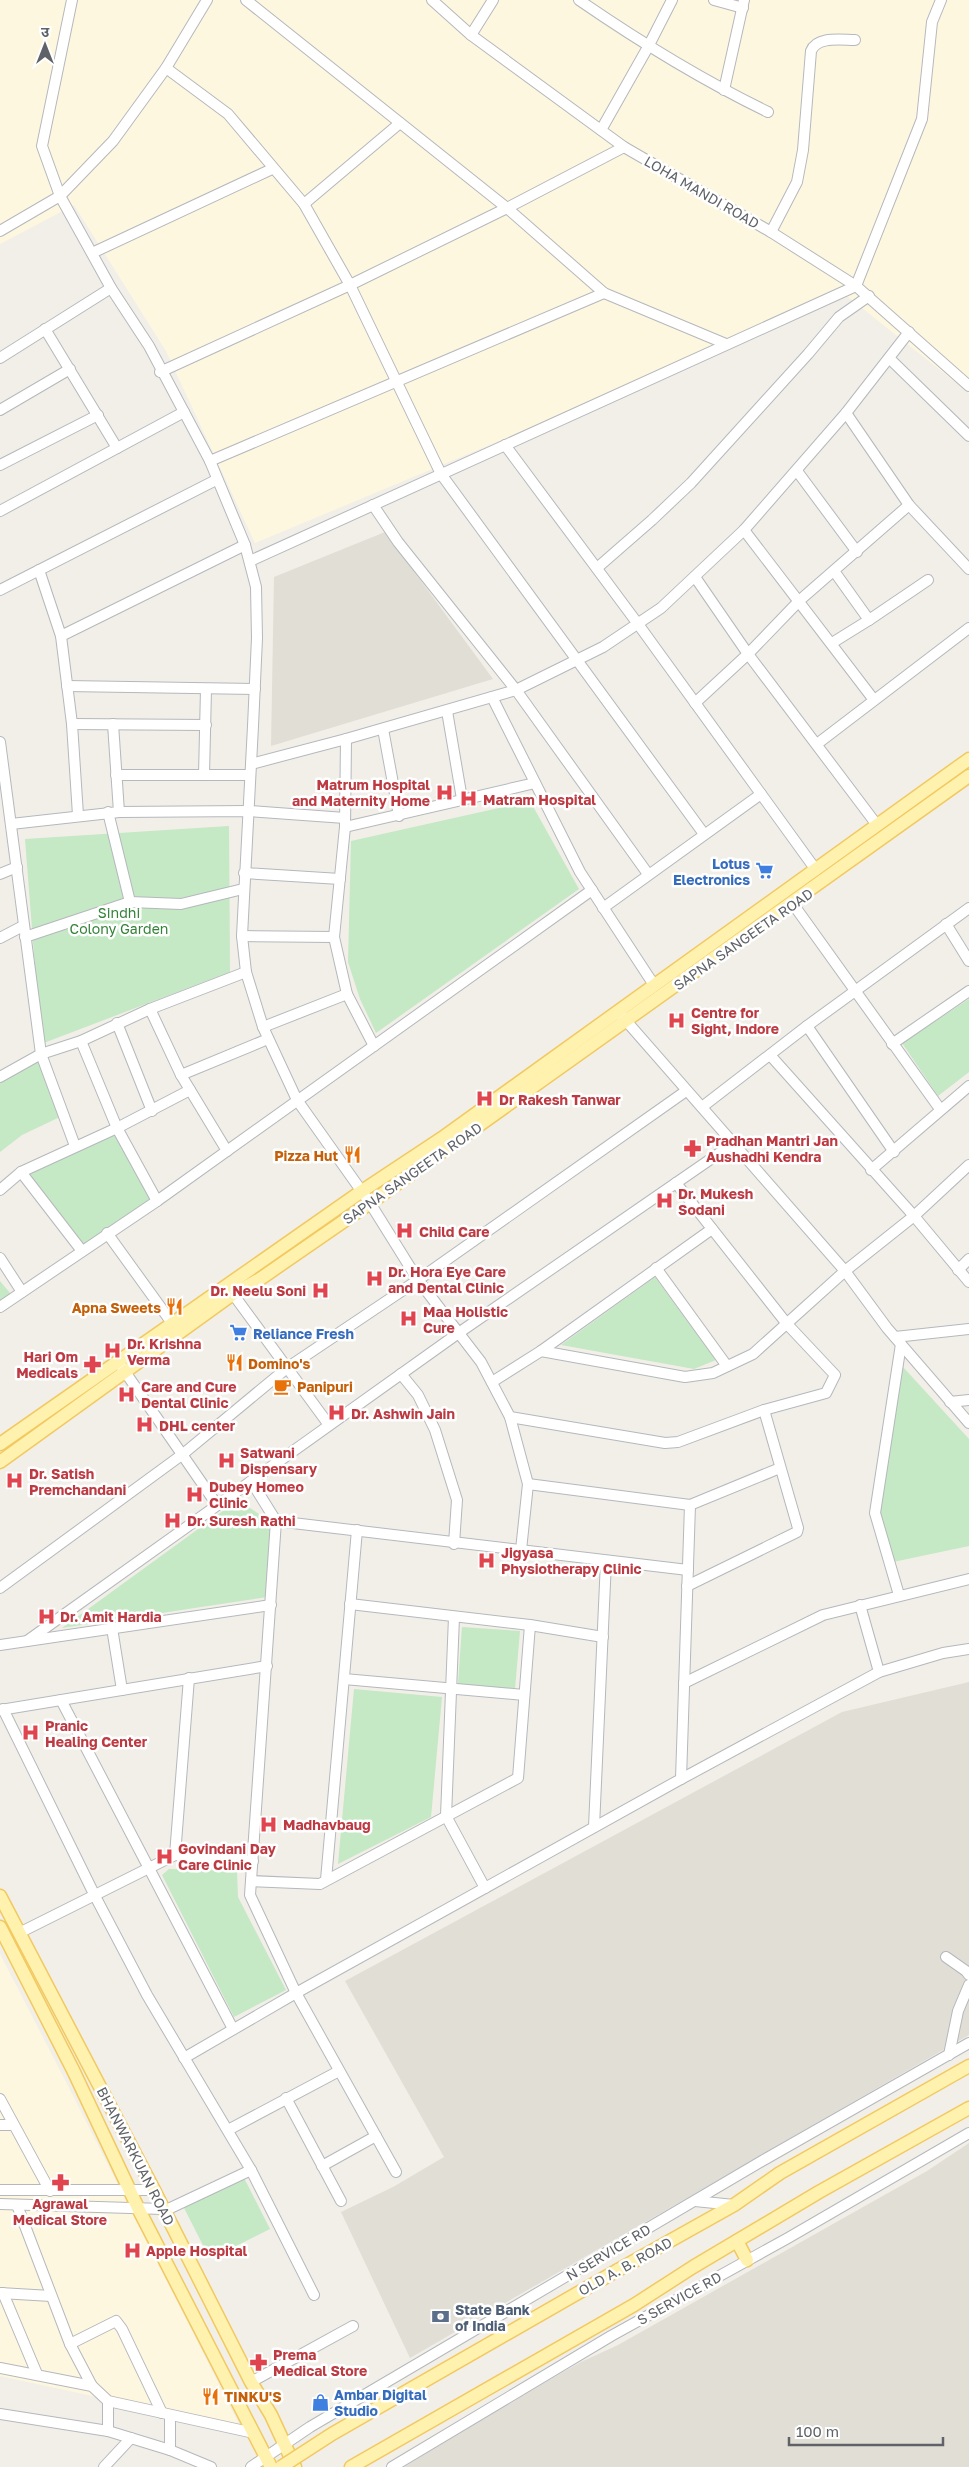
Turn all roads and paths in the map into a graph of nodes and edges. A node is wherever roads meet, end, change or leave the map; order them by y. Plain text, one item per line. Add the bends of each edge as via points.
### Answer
1 (72, 0) edge
2 (207, 0) edge
3 (246, 0) edge
4 (432, 0) edge
5 (493, 0) edge
6 (579, 0) edge
7 (672, 0) edge
8 (714, 0) edge
9 (941, 0) edge
10 (743, 4) edge
11 (471, 35) junction
12 (855, 40) dead end
13 (648, 47) junction
14 (166, 68) junction
15 (724, 90) junction
16 (768, 112) dead end
17 (400, 123) junction
18 (601, 130) junction
19 (624, 147) junction
20 (272, 169) junction
21 (60, 196) junction
22 (304, 204) junction
23 (507, 208) junction
24 (0, 231) edge
25 (771, 232) junction
26 (92, 253) junction
27 (350, 286) junction
28 (856, 286) junction
29 (111, 288) junction
30 (604, 293) junction
31 (869, 296) junction
32 (45, 328) junction
33 (909, 332) junction
34 (726, 344) junction
35 (0, 358) edge
36 (890, 359) junction
37 (70, 369) junction
38 (160, 372) junction
39 (396, 382) junction
40 (969, 386) edge
41 (0, 410) edge
42 (184, 412) junction
43 (846, 413) junction
44 (98, 415) junction
45 (969, 436) edge
46 (505, 444) junction
47 (117, 448) junction
48 (210, 461) junction
49 (0, 465) edge
50 (797, 471) junction
51 (441, 474) junction
52 (216, 480) junction
53 (373, 504) junction
54 (909, 505) junction
55 (0, 510) edge
56 (744, 530) junction
57 (245, 545) junction
58 (857, 552) junction
59 (250, 561) junction
60 (597, 568) junction
61 (969, 569) edge
62 (40, 570) junction
63 (834, 571) junction
64 (695, 577) junction
65 (928, 580) dead end
66 (0, 590) edge
67 (800, 600) junction
68 (869, 620) junction
69 (638, 624) junction
70 (969, 628) edge
71 (61, 636) junction
72 (832, 644) junction
73 (748, 654) junction
74 (578, 660) junction
75 (67, 686) junction
76 (206, 689) junction
77 (255, 689) junction
78 (516, 690) junction
79 (492, 697) junction
80 (874, 700) junction
81 (695, 703) junction
82 (447, 711) junction
83 (72, 724) junction
84 (113, 724) junction
85 (206, 725) junction
86 (382, 729) junction
87 (346, 739) junction
88 (0, 742) edge
89 (818, 744) junction
90 (969, 758) edge
91 (251, 764) junction
92 (116, 775) junction
93 (204, 775) junction
94 (250, 775) junction
95 (969, 776) edge
96 (535, 783) junction
97 (761, 794) junction
98 (462, 799) junction
99 (249, 811) junction
100 (114, 812) junction
101 (78, 815) junction
102 (398, 816) junction
103 (345, 823) junction
104 (11, 824) junction
105 (877, 825) junction
106 (704, 834) junction
107 (17, 867) junction
108 (816, 870) junction
109 (244, 873) junction
110 (0, 874) edge
111 (648, 874) junction
112 (340, 879) junction
113 (244, 890) junction
114 (592, 890) junction
115 (130, 902) junction
116 (793, 904) junction
117 (603, 908) junction
118 (969, 908) edge
119 (946, 924) junction
120 (24, 932) junction
121 (242, 936) junction
122 (334, 937) junction
123 (0, 938) edge
124 (969, 961) edge
125 (246, 972) junction
126 (654, 985) junction
127 (969, 990) edge
128 (855, 992) junction
129 (347, 994) junction
130 (150, 1009) junction
131 (622, 1016) junction
132 (117, 1024) junction
133 (807, 1026) junction
134 (263, 1027) junction
135 (268, 1039) junction
136 (80, 1040) junction
137 (892, 1044) junction
138 (374, 1046) junction
139 (41, 1054) junction
140 (770, 1055) junction
141 (181, 1075) junction
142 (0, 1077) edge
143 (969, 1086) edge
144 (190, 1090) junction
145 (686, 1091) junction
146 (297, 1100) junction
147 (702, 1107) junction
148 (940, 1109) junction
149 (152, 1111) junction
150 (117, 1128) junction
151 (734, 1143) junction
152 (75, 1146) junction
153 (227, 1151) junction
154 (894, 1152) junction
155 (969, 1165) edge
156 (871, 1170) junction
157 (21, 1172) junction
158 (676, 1183) junction
159 (0, 1190) edge
160 (362, 1191) junction
161 (157, 1201) junction
162 (370, 1203) junction
163 (914, 1216) junction
164 (712, 1229) junction
165 (107, 1233) junction
166 (82, 1251) junction
167 (0, 1258) edge
168 (969, 1259) edge
169 (656, 1268) junction
170 (958, 1270) junction
171 (845, 1272) junction
172 (418, 1280) junction
173 (969, 1282) edge
174 (22, 1292) junction
175 (233, 1294) junction
176 (0, 1307) edge
177 (172, 1323) junction
178 (787, 1324) junction
179 (969, 1329) edge
180 (460, 1332) junction
181 (898, 1340) junction
182 (541, 1351) junction
183 (727, 1366) junction
184 (121, 1367) junction
185 (287, 1368) junction
186 (401, 1374) junction
187 (492, 1382) junction
188 (969, 1400) edge
189 (950, 1402) junction
190 (764, 1410) junction
191 (510, 1417) junction
192 (969, 1423) edge
193 (330, 1425) junction
194 (0, 1444) edge
195 (183, 1454) junction
196 (0, 1462) edge
197 (780, 1468) junction
198 (251, 1481) junction
199 (528, 1484) junction
200 (217, 1505) junction
201 (690, 1505) junction
202 (276, 1521) junction
203 (357, 1530) junction
204 (454, 1544) junction
205 (521, 1550) junction
206 (606, 1560) junction
207 (688, 1570) junction
208 (969, 1579) edge
209 (687, 1586) junction
210 (0, 1588) edge
211 (899, 1595) junction
212 (350, 1604) junction
213 (271, 1605) junction
214 (860, 1605) junction
215 (454, 1617) junction
216 (530, 1625) junction
217 (112, 1628) junction
218 (603, 1637) junction
219 (27, 1641) junction
220 (0, 1645) edge
221 (969, 1649) edge
222 (267, 1666) junction
223 (879, 1672) junction
224 (189, 1678) junction
225 (344, 1679) junction
226 (684, 1683) junction
227 (451, 1688) junction
228 (122, 1690) junction
229 (524, 1695) junction
230 (61, 1700) junction
231 (1, 1710) edge
232 (681, 1779) junction
233 (446, 1816) junction
234 (594, 1827) junction
235 (175, 1855) junction
236 (253, 1861) junction
237 (150, 1869) junction
238 (326, 1880) junction
239 (251, 1881) junction
240 (485, 1888) junction
241 (0, 1896) edge
242 (95, 1896) junction
243 (0, 1928) edge
244 (19, 1933) junction
245 (946, 1956) dead end
246 (969, 1975) edge
247 (969, 1985) edge
248 (296, 1993) junction
249 (233, 2029) junction
250 (969, 2044) edge
251 (949, 2055) junction
252 (184, 2058) junction
253 (969, 2066) edge
254 (339, 2071) junction
255 (286, 2098) junction
256 (0, 2099) edge
257 (969, 2108) edge
258 (0, 2125) edge
259 (13, 2125) junction
260 (228, 2130) junction
261 (969, 2133) edge
262 (376, 2136) junction
263 (322, 2166) junction
264 (251, 2170) junction
265 (396, 2172) dead end
266 (0, 2190) edge
267 (154, 2190) junction
268 (50, 2191) junction
269 (132, 2191) junction
270 (341, 2201) dead end
271 (695, 2201) junction
272 (0, 2204) edge
273 (17, 2205) junction
274 (734, 2205) junction
275 (139, 2210) junction
276 (164, 2210) junction
277 (736, 2241) junction
278 (747, 2260) junction
279 (1, 2293) edge
280 (314, 2295) dead end
281 (51, 2296) junction
282 (353, 2326) dead end
283 (70, 2344) junction
284 (0, 2368) edge
285 (37, 2374) junction
286 (251, 2382) junction
287 (92, 2386) junction
288 (108, 2401) junction
289 (0, 2414) edge
290 (166, 2414) junction
291 (108, 2431) junction
292 (254, 2433) junction
293 (131, 2438) junction
294 (284, 2443) junction
295 (170, 2450) junction
296 (268, 2462) edge
297 (104, 2467) edge
298 (211, 2467) edge
299 (251, 2467) edge
300 (281, 2467) edge
301 (296, 2467) edge
302 (351, 2467) edge
303 (392, 2467) edge

1 - 21 street via 42,146
2 - 14 street
3 - 17 street
4 - 11 street, LOHA MANDI ROAD
5 - 11 street
6 - 13 street
7 - 13 street
8 - 10 street
9 - 28 street via 932,22 922,119
10 - 15 street
11 - 18 street, LOHA MANDI ROAD
12 - 25 street via 820,42 811,51 803,150 797,182
13 - 15 street
13 - 18 street
14 - 20 street via 228,114
14 - 21 street via 113,141
15 - 16 street
17 - 22 street
17 - 23 street
18 - 19 street, LOHA MANDI ROAD
19 - 23 street
19 - 25 street, LOHA MANDI ROAD
20 - 22 street
20 - 26 street
21 - 24 street
21 - 26 street
22 - 27 street
23 - 27 street
23 - 30 street
25 - 28 street, LOHA MANDI ROAD
26 - 29 street
27 - 38 street
27 - 39 street
28 - 31 street, LOHA MANDI ROAD
28 - 34 street
29 - 32 street
29 - 38 street via 149,346
30 - 34 street
30 - 39 street
31 - 33 street, LOHA MANDI ROAD
31 - 60 street via 839,317 691,482
32 - 35 street
32 - 37 street
33 - 36 street
33 - 40 street, LOHA MANDI ROAD
34 - 46 street
36 - 43 street
36 - 45 street
37 - 41 street
37 - 44 street
38 - 42 street
39 - 48 street
39 - 51 street
42 - 47 street
42 - 48 street
43 - 50 street
43 - 54 street
44 - 47 street
44 - 49 street
46 - 51 street
46 - 60 street
47 - 55 street
48 - 52 street
50 - 56 street
50 - 58 street
51 - 53 street
51 - 74 street
52 - 57 street
52 - 62 street
53 - 59 street
53 - 78 street via 398,542
54 - 58 street
54 - 61 street
56 - 64 street
56 - 67 street
57 - 59 street
57 - 71 street
58 - 63 street
59 - 77 street via 256,587
60 - 69 street
62 - 66 street
62 - 71 street
63 - 67 street
63 - 68 street
64 - 69 street
64 - 73 street
65 - 68 street
67 - 72 street
67 - 73 street
68 - 72 street
69 - 74 street
69 - 81 street
70 - 80 street
71 - 75 street
72 - 80 street
73 - 81 street
73 - 89 street
74 - 78 street
74 - 106 street
75 - 76 street
75 - 83 street
76 - 77 street
76 - 85 street
77 - 91 street
78 - 79 street
78 - 111 street
79 - 82 street
79 - 96 street
80 - 89 street
81 - 97 street
82 - 86 street
82 - 98 street
83 - 84 street
83 - 101 street
84 - 85 street
84 - 92 street
85 - 93 street
86 - 87 street
86 - 102 street
87 - 91 street
87 - 103 street
88 - 104 street
89 - 105 street
90 - 105 main road, SAPNA SANGEETA ROAD
91 - 94 street
92 - 93 street
92 - 100 street
93 - 94 street
94 - 99 street
95 - 116 main road, SAPNA SANGEETA ROAD
96 - 98 street
96 - 114 street
97 - 106 street
97 - 108 street
98 - 102 street
99 - 100 street
99 - 103 street
99 - 109 street
100 - 101 street
100 - 115 street
101 - 104 street
102 - 103 street
103 - 112 street
104 - 107 street
105 - 108 main road, SAPNA SANGEETA ROAD
106 - 111 street
107 - 110 street
107 - 120 street
108 - 126 main road, SAPNA SANGEETA ROAD
109 - 112 street
109 - 113 street
111 - 117 street
112 - 122 street
113 - 115 street via 181,904
113 - 121 street
114 - 117 street
114 - 138 street
115 - 120 street
116 - 128 street
116 - 131 main road, SAPNA SANGEETA ROAD
117 - 126 street
118 - 119 street
119 - 124 street
119 - 128 street
120 - 123 street
120 - 139 street
121 - 122 street
121 - 125 street
122 - 129 street
125 - 130 street
125 - 134 street
126 - 131 main road, SAPNA SANGEETA ROAD
127 - 137 street
128 - 133 street
128 - 137 street
129 - 134 street
129 - 138 street
130 - 132 street
130 - 141 street
131 - 145 street
131 - 160 main road, SAPNA SANGEETA ROAD
131 - 162 main road, SAPNA SANGEETA ROAD
132 - 136 street
132 - 149 street
133 - 140 street
133 - 154 street
134 - 135 street
135 - 141 street
135 - 146 street
136 - 139 street
136 - 150 street
137 - 148 street
138 - 146 street
139 - 142 street
139 - 152 street
140 - 147 street
140 - 156 street
141 - 144 street
143 - 148 street
144 - 149 street
144 - 153 street
145 - 147 street
145 - 172 street
146 - 153 street
146 - 160 street
147 - 151 street
148 - 154 street
149 - 150 street
150 - 152 street
150 - 161 street
151 - 158 street
151 - 171 street
152 - 157 street
153 - 161 street
154 - 156 street
155 - 163 street
156 - 163 street
157 - 159 street
157 - 166 street
158 - 164 street
158 - 180 street
160 - 162 street
160 - 177 main road, SAPNA SANGEETA ROAD
161 - 165 street
162 - 172 street
162 - 175 main road, SAPNA SANGEETA ROAD
163 - 170 street
163 - 171 street
164 - 169 street
164 - 178 street
165 - 166 street
165 - 177 street
166 - 174 street
167 - 174 street
168 - 170 street
169 - 182 street
169 - 183 street
170 - 173 street
171 - 178 street
171 - 181 street
172 - 180 street
172 - 185 street
174 - 176 street
175 - 184 main road, SAPNA SANGEETA ROAD
175 - 185 street
177 - 184 main road, SAPNA SANGEETA ROAD
178 - 183 street via 753,1354
178 - 190 street via 835,1375 826,1393
179 - 181 street
180 - 186 street
180 - 187 street
181 - 189 street
181 - 211 street via 875,1513
182 - 183 street via 685,1377 714,1373
182 - 187 street
184 - 194 main road, SAPNA SANGEETA ROAD
184 - 195 street
184 - 196 main road, SAPNA SANGEETA ROAD
185 - 193 street
185 - 195 street
186 - 193 street
186 - 204 street via 418,1395 435,1430 456,1500
187 - 191 street
188 - 189 street
189 - 192 street
190 - 191 street via 678,1442 665,1443
190 - 197 street
191 - 199 street
193 - 198 street
195 - 200 street
195 - 210 street
197 - 201 street
197 - 209 street via 797,1532
198 - 200 street
198 - 202 street
199 - 201 street
199 - 205 street
200 - 219 street
201 - 207 street
202 - 203 street
202 - 213 street
203 - 204 street
203 - 212 street
204 - 205 street
205 - 206 street
206 - 207 street
206 - 218 street
207 - 209 street
208 - 211 street
209 - 226 street
211 - 214 street
212 - 215 street
212 - 225 street
213 - 217 street
213 - 222 street
214 - 223 street
214 - 226 street via 823,1615
215 - 216 street
215 - 227 street
216 - 218 street
216 - 229 street
217 - 219 street
217 - 228 street
218 - 234 street
219 - 220 street
221 - 223 street via 943,1653
222 - 224 street
222 - 236 street
223 - 232 street
224 - 228 street
224 - 235 street
225 - 227 street
225 - 238 street
226 - 232 street
227 - 229 street
227 - 233 street
228 - 230 street
229 - 233 street via 518,1778
230 - 231 street
230 - 237 street
231 - 242 street
232 - 234 street
233 - 238 street
233 - 240 street
234 - 240 street
235 - 236 street
235 - 237 street
236 - 239 street
237 - 242 street
237 - 249 street
238 - 239 street via 320,1884
239 - 248 street via 250,1895
240 - 248 street
241 - 244 main road, BHANWARKUAN ROAD
242 - 244 street
242 - 252 street
243 - 269 main road, BHANWARKUAN ROAD
244 - 267 main road, BHANWARKUAN ROAD
245 - 246 street
247 - 251 street via 958,2011
248 - 249 street
248 - 254 street
249 - 252 street
250 - 251 street, N SERVICE RD
251 - 271 street, N SERVICE RD
252 - 260 street
253 - 274 main road, OLD A. B. ROAD via 780,2173
254 - 255 street
254 - 262 street
255 - 260 street
255 - 263 street
256 - 259 street
257 - 277 main road
258 - 259 street
259 - 268 street
260 - 264 street
261 - 278 street, S SERVICE RD
262 - 263 street
262 - 265 street
263 - 270 street
264 - 276 street
264 - 280 street
266 - 268 street
267 - 269 street
267 - 276 main road, BHANWARKUAN ROAD
268 - 269 street
269 - 275 main road, BHANWARKUAN ROAD
271 - 274 street
271 - 294 street, N SERVICE RD
272 - 273 street
273 - 275 street
273 - 281 street
274 - 300 main road, OLD A. B. ROAD, bridge via 332,2434
275 - 276 street
275 - 292 main road, BHANWARKUAN ROAD
276 - 286 main road, BHANWARKUAN ROAD
277 - 278 main road
277 - 302 main road via 634,2304
278 - 303 street, S SERVICE RD via 611,2336
279 - 281 street
279 - 285 street
281 - 283 street
282 - 286 street
283 - 287 street
283 - 290 street via 116,2321
284 - 285 street
285 - 287 street
286 - 294 main road, BHANWARKUAN ROAD
287 - 288 street
288 - 290 street
288 - 291 street
289 - 291 street
290 - 292 street
290 - 295 street
291 - 293 street
292 - 296 main road, BHANWARKUAN ROAD
293 - 295 street
293 - 297 street
294 - 296 street, N SERVICE RD
294 - 301 main road, BHANWARKUAN ROAD
295 - 298 street
296 - 299 street, N SERVICE RD

